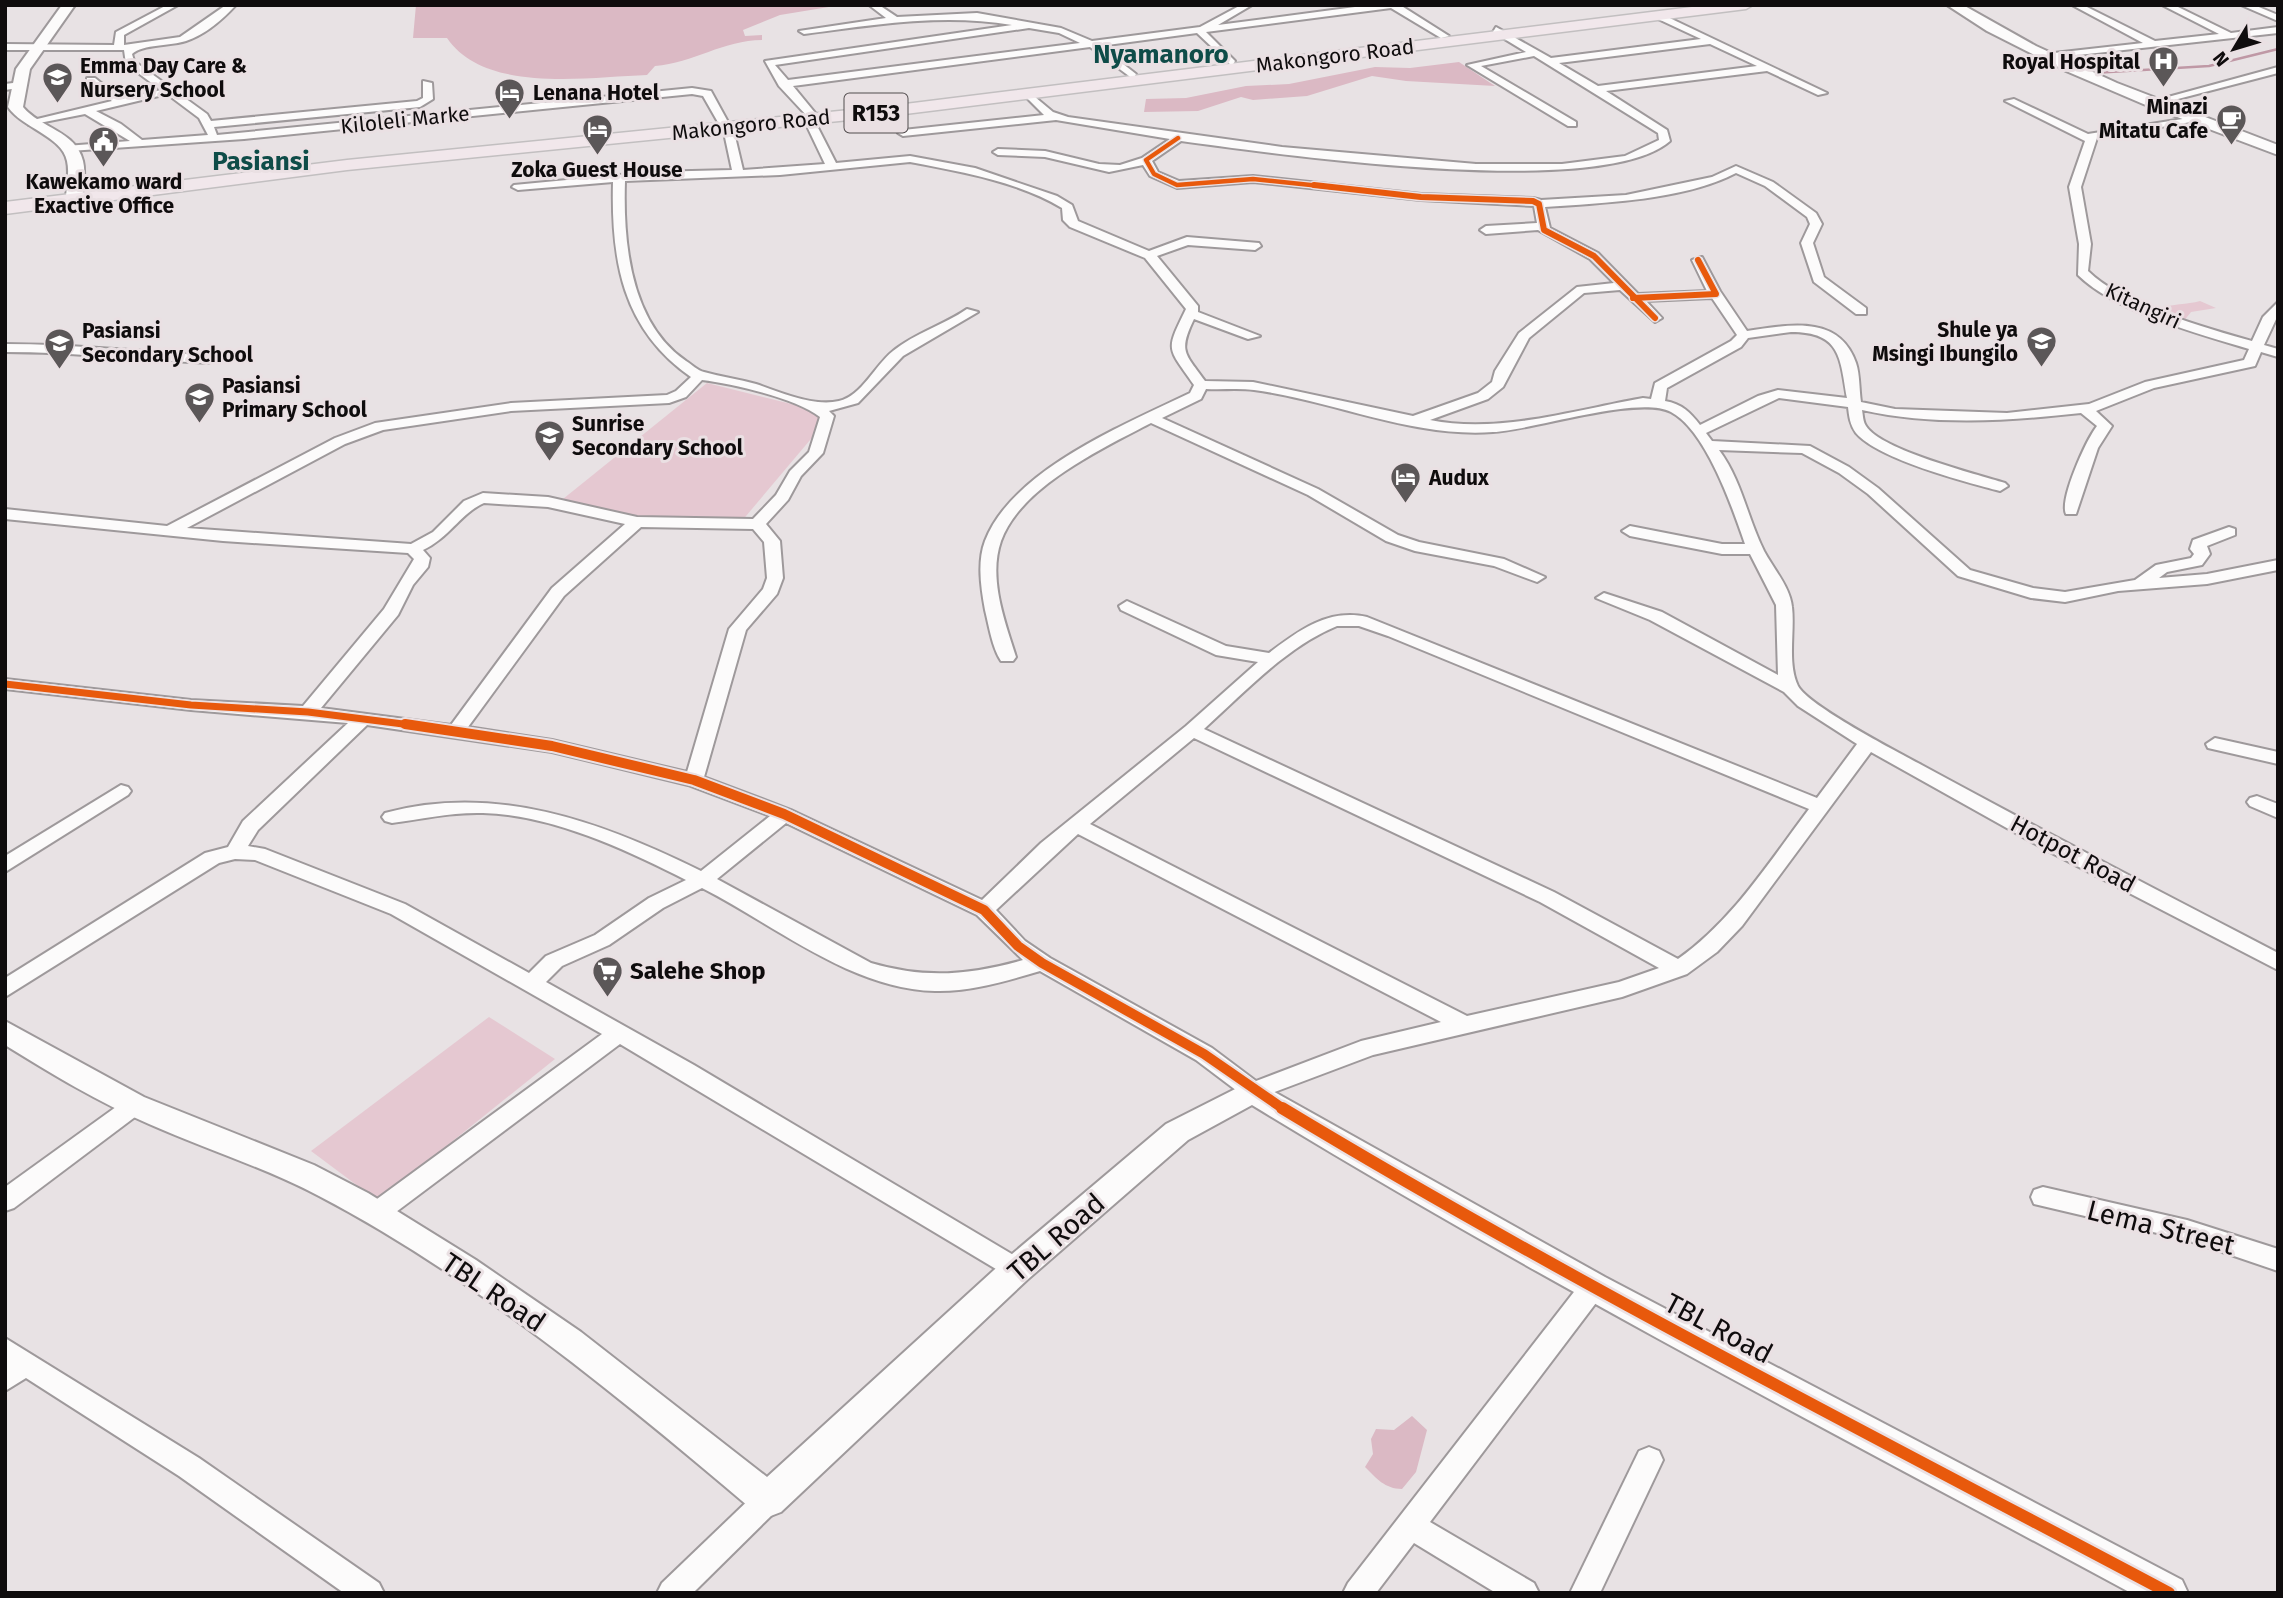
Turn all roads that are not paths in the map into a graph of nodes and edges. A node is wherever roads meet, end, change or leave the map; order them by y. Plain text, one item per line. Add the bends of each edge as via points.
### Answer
1 (69, 5) edge
2 (174, 5) edge
3 (232, 5) edge
4 (873, 5) edge
5 (1248, 5) edge
6 (1325, 5) edge
7 (1708, 5) edge
8 (1746, 5) edge
9 (1953, 5) edge
10 (2076, 5) edge
11 (2166, 5) edge
12 (2245, 5) edge
13 (1659, 16) junction
14 (1046, 17) dead end
15 (1297, 17) junction
16 (2278, 18) edge
17 (895, 20) junction
18 (1032, 25) junction
19 (2278, 30) edge
20 (804, 31) dead end
21 (1200, 31) junction
22 (1500, 32) junction
23 (1444, 36) junction
24 (2231, 36) junction
25 (1712, 41) junction
26 (1093, 45) junction
27 (2156, 45) junction
28 (119, 46) junction
29 (135, 46) junction
30 (5, 47) edge
31 (37, 47) junction
32 (1537, 53) junction
33 (2045, 57) junction
34 (1552, 61) junction
35 (1232, 63) junction
36 (1766, 68) junction
37 (2278, 70) edge
38 (2256, 75) junction
39 (1133, 76) junction
40 (91, 80) dead end
41 (2278, 82) edge
42 (427, 83) dead end
43 (783, 83) junction
44 (13, 86) edge
45 (1598, 89) junction
46 (169, 91) junction
47 (1822, 93) dead end
48 (1029, 95) junction
49 (2010, 101) dead end
50 (120, 103) junction
51 (2151, 103) junction
52 (87, 111) junction
53 (889, 111) junction
54 (810, 117) junction
55 (1055, 117) junction
56 (2191, 119) junction
57 (33, 123) junction
58 (209, 124) junction
59 (1572, 124) dead end
60 (725, 125) junction
61 (903, 133) junction
62 (1178, 138) junction
63 (212, 139) junction
64 (2091, 140) junction
65 (141, 144) junction
66 (70, 148) junction
67 (2278, 150) edge
68 (998, 152) dead end
69 (910, 159) junction
70 (1146, 160) junction
71 (832, 166) junction
72 (1383, 170) junction
73 (738, 173) junction
74 (619, 178) junction
75 (518, 187) dead end
76 (1379, 193) junction
77 (74, 196) junction
78 (5, 201) edge
79 (1539, 204) junction
80 (5, 208) edge
81 (1543, 226) junction
82 (1486, 230) dead end
83 (1255, 246) dead end
84 (1149, 255) junction
85 (1698, 260) dead end
86 (1623, 286) junction
87 (1716, 294) junction
88 (1633, 298) junction
89 (2278, 306) edge
90 (1861, 311) dead end
91 (972, 312) dead end
92 (1192, 314) junction
93 (1656, 318) dead end
94 (1744, 335) junction
95 (1253, 336) dead end
96 (2259, 345) junction
97 (5, 348) edge
98 (2278, 352) edge
99 (209, 359) dead end
100 (699, 376) junction
101 (1201, 384) junction
102 (1658, 402) junction
103 (811, 403) junction
104 (1855, 405) junction
105 (2085, 410) junction
106 (1151, 418) junction
107 (1410, 422) junction
108 (1703, 438) junction
109 (2000, 486) dead end
110 (2071, 511) dead end
111 (5, 514) edge
112 (637, 522) junction
113 (757, 524) junction
114 (171, 530) junction
115 (1630, 531) dead end
116 (2229, 532) dead end
117 (413, 549) junction
118 (1755, 549) junction
119 (2278, 565) edge
120 (1537, 577) dead end
121 (2141, 583) junction
122 (1604, 598) dead end
123 (1127, 606) dead end
124 (1007, 657) dead end
125 (1273, 659) junction
126 (5, 684) edge
127 (1790, 688) junction
128 (309, 712) junction
129 (362, 720) junction
130 (1192, 730) junction
131 (456, 731) junction
132 (1868, 743) junction
133 (2215, 744) dead end
134 (2278, 758) edge
135 (694, 780) junction
136 (121, 791) dead end
137 (2257, 802) dead end
138 (1820, 806) junction
139 (2278, 812) edge
140 (784, 814) junction
141 (392, 817) dead end
142 (1078, 826) junction
143 (234, 852) junction
144 (5, 865) edge
145 (704, 879) junction
146 (984, 910) junction
147 (2278, 962) edge
148 (1042, 963) junction
149 (1679, 969) junction
150 (533, 987) junction
151 (5, 989) edge
152 (1465, 1025) junction
153 (5, 1031) edge
154 (618, 1034) junction
155 (1253, 1091) junction
156 (135, 1105) junction
157 (2043, 1197) dead end
158 (5, 1201) edge
159 (375, 1214) junction
160 (2278, 1260) edge
161 (1016, 1270) junction
162 (1593, 1287) junction
163 (12, 1363) edge
164 (1648, 1460) dead end
165 (768, 1500) junction
166 (1411, 1527) junction
167 (369, 1593) edge
168 (672, 1593) edge
169 (1358, 1593) edge
170 (1524, 1593) edge
171 (1585, 1593) edge
172 (2169, 1593) edge

1 - 31 main road
2 - 28 street via 119,34
3 - 29 street via 184,39
4 - 17 street
5 - 21 street
6 - 15 street
7 - 22 main road, Makongoro Road / R153
8 - 13 main road, Makongoro Road / R153
9 - 33 main road
10 - 27 street
11 - 24 street
12 - 16 street
13 - 22 main road, Makongoro Road / R153
13 - 25 street
14 - 18 street
15 - 21 street
15 - 23 street via 1393,5
17 - 18 street via 965,15
17 - 20 street
18 - 26 street
18 - 43 street via 768,63
19 - 24 street
21 - 26 street
21 - 35 street
22 - 23 main road, Makongoro Road / R153
22 - 32 street
22 - 48 main road, Makongoro Road / R153
23 - 35 main road, Makongoro Road / R153
24 - 27 street
25 - 34 street
25 - 36 street
26 - 39 street
26 - 43 street
27 - 33 street
28 - 29 street
28 - 31 street
29 - 46 street via 127,53 129,62
30 - 31 street
31 - 44 main road
32 - 34 street
32 - 59 street via 1472,65
33 - 51 main road
34 - 45 street
35 - 39 main road, Makongoro Road / R153
36 - 45 street
36 - 47 street
37 - 38 street
38 - 41 street
38 - 51 street
39 - 54 main road, Makongoro Road / R153
40 - 50 street
42 - 58 street via 428,99 420,104
43 - 54 street
44 - 57 main road via 15,107
45 - 72 street via 1663,132 1665,141 1658,149 1588,167
46 - 50 street
46 - 58 street
48 - 53 main road, Makongoro Road / R153
48 - 55 street
49 - 64 street
50 - 52 street
51 - 56 main road
52 - 57 street
52 - 65 street
53 - 54 main road, Makongoro Road / R153
53 - 61 street
54 - 60 main road, Makongoro Road / R153
54 - 71 street
55 - 61 street
55 - 62 street
56 - 64 street via 2104,132
56 - 67 main road
57 - 66 main road
58 - 63 street
60 - 63 street, Kiloleli Marke via 707,93 692,91
60 - 73 street
60 - 77 main road, Makongoro Road / R153
61 - 69 street
62 - 70 street
62 - 72 street
63 - 65 street, Kiloleli Marke
64 - 96 street, Kitangiri via 2075,195 2086,277 2114,295 2189,327
65 - 66 street, Kiloleli Marke
66 - 77 main road via 76,163
68 - 70 street via 1048,154 1109,171
69 - 71 street
69 - 84 street via 959,167 1053,198 1068,207 1074,225
70 - 76 street via 1154,174 1177,185 1253,179
71 - 73 street
72 - 76 street
73 - 74 street
74 - 75 street
74 - 100 street via 619,239 638,307 660,345
76 - 79 street via 1524,199
77 - 78 main road, Makongoro Road / R153
77 - 80 main road, Makongoro Road / R153
79 - 81 street
79 - 90 street via 1626,198 1715,180 1732,170 1748,173 1812,215 1816,224 1807,243 1818,279
81 - 82 street
81 - 86 street via 1552,236 1594,256
83 - 84 street via 1187,241
84 - 92 street via 1190,303
85 - 87 street
86 - 88 street
86 - 107 street via 1581,290 1524,336 1493,389
87 - 88 street
87 - 94 street
88 - 93 street
89 - 96 street
91 - 103 street via 915,341 888,362 856,398 839,405
92 - 95 street
92 - 101 street via 1176,343 1177,351
94 - 102 street via 1736,344 1665,382 1657,394
94 - 104 street via 1804,328 1828,332 1848,361
96 - 98 street, Kitangiri
96 - 105 street via 2250,363 2239,368 2150,385
97 - 99 street
100 - 103 street
100 - 114 street via 681,394 668,399 511,407 362,431
101 - 106 street via 1196,396
101 - 107 street via 1253,386
102 - 107 street via 1495,428 1454,429
102 - 108 street via 1679,411
103 - 113 street via 827,416 819,449
104 - 105 street via 1895,413 1982,418
104 - 108 street via 1770,396
104 - 109 street via 1858,426 1882,445
105 - 110 street via 2105,426 2091,445 2070,499
106 - 120 street via 1313,492 1392,538 1498,562
106 - 124 street via 1063,467 1027,494 1003,522 993,540 990,570 993,611
108 - 118 street via 1734,489
108 - 121 street via 1812,452 1873,491 1955,567 1986,582 2065,597
111 - 114 street
112 - 113 street
112 - 117 street via 548,502 483,498 462,510 440,535
112 - 131 street via 558,592
113 - 135 street via 772,541 775,578 771,590 738,629
114 - 117 street
115 - 118 street via 1722,549
116 - 121 street via 2199,543 2202,554 2196,562 2162,568
117 - 128 street via 422,558 420,567 392,611
118 - 127 street via 1784,605
119 - 121 street via 2207,579
122 - 127 street, Hotpot Road via 1656,616
123 - 125 street via 1222,651
125 - 130 street
125 - 138 street via 1321,625 1361,621
126 - 128 street via 191,705
127 - 132 street, Hotpot Road
128 - 129 street
129 - 131 street
129 - 143 street via 250,826
130 - 142 street
130 - 149 street via 1535,891
131 - 135 street via 552,746
132 - 138 street
132 - 147 street, Hotpot Road
133 - 134 street
135 - 140 street
136 - 144 street
137 - 139 street
138 - 149 street via 1735,921
140 - 145 street
140 - 146 street
141 - 145 street via 462,807 528,813 596,833
142 - 146 street via 1048,848
142 - 152 street
143 - 150 street via 284,863 398,909
143 - 151 street via 191,869
145 - 148 street via 864,969 888,977 951,985
145 - 150 street via 656,903 602,940 554,961 538,975
146 - 148 street via 1018,946
148 - 155 street via 1204,1054
149 - 152 street via 1622,989
150 - 154 street
152 - 155 street via 1369,1046
153 - 156 street, TBL Road
154 - 159 street
154 - 161 street
155 - 161 street, TBL Road via 1177,1132
155 - 162 street, TBL Road
156 - 158 street
156 - 159 street, TBL Road via 316,1182
157 - 160 street, Lema Street via 2187,1230
159 - 165 street, TBL Road via 576,1347 675,1421
161 - 165 street, TBL Road
162 - 166 street
162 - 172 street, TBL Road
163 - 167 street via 189,1467
164 - 171 street
165 - 168 street
166 - 169 street
166 - 170 street

